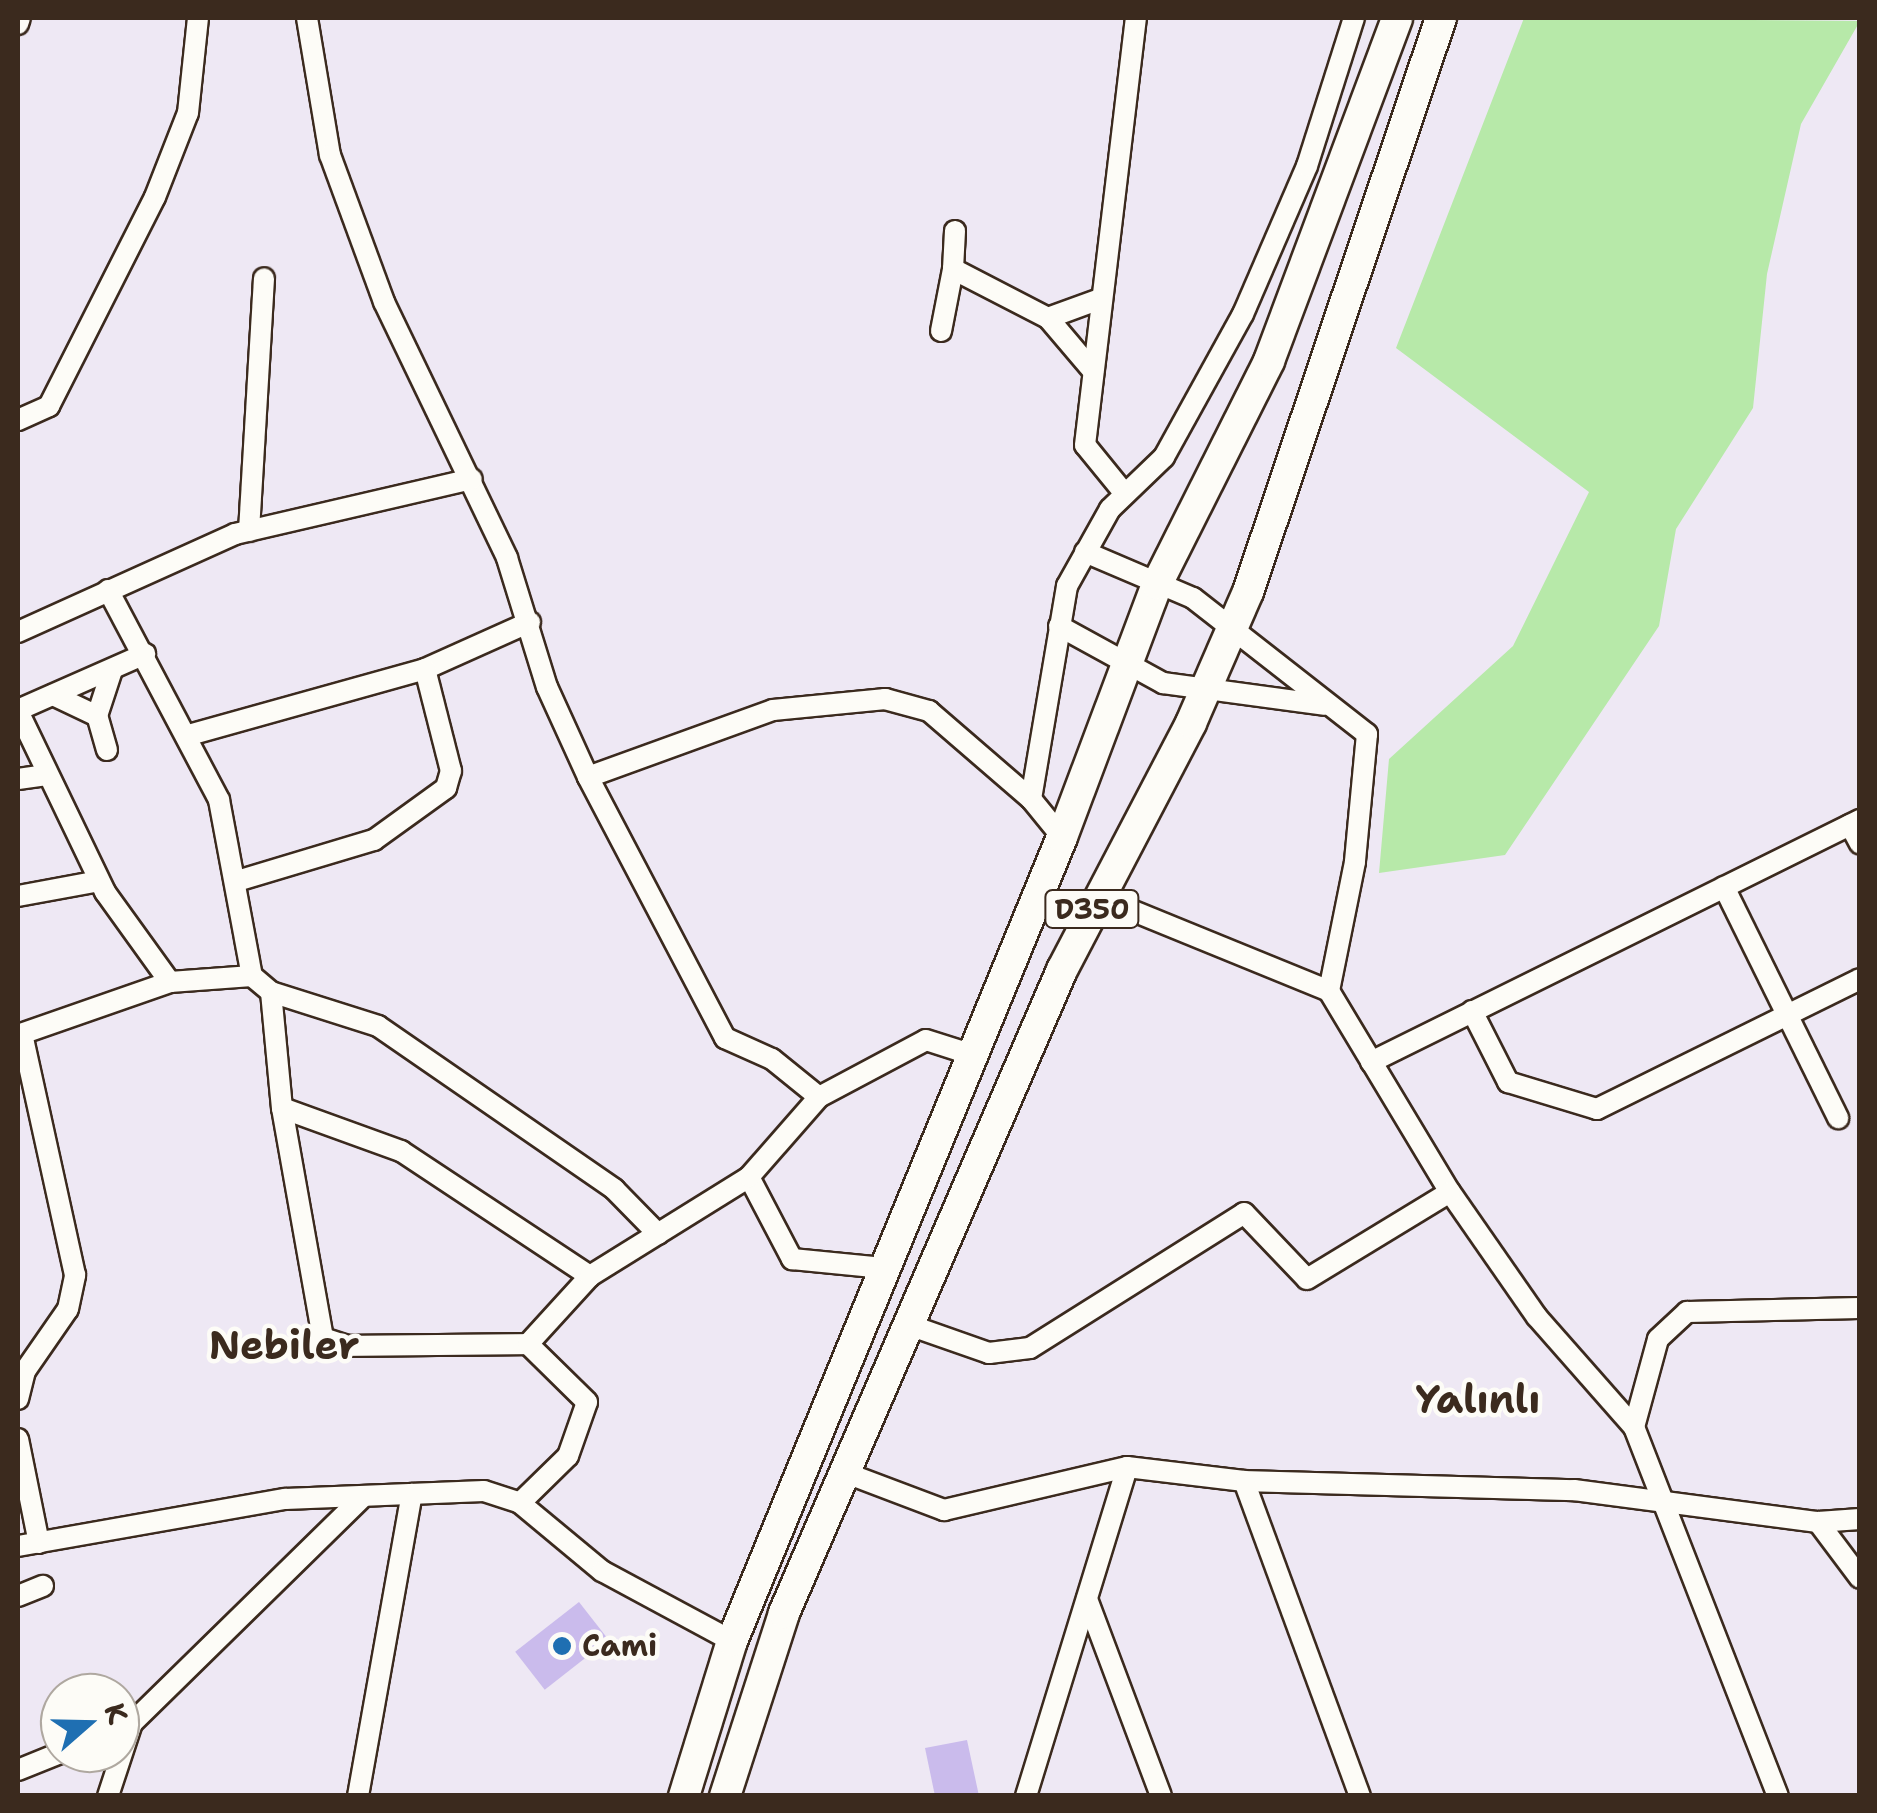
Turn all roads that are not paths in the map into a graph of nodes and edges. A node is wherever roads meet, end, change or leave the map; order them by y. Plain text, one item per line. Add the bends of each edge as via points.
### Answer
1 (198, 18) edge
2 (307, 18) edge
3 (1136, 18) edge
4 (1354, 18) edge
5 (1397, 18) edge
6 (1441, 18) edge
7 (955, 232) dead end
8 (952, 270) junction
9 (264, 278) dead end
10 (1100, 299) junction
11 (1048, 318) junction
12 (940, 331) dead end
13 (1093, 371) junction
14 (18, 418) edge
15 (472, 478) junction
16 (1125, 494) junction
17 (249, 530) junction
18 (1085, 552) junction
19 (1156, 584) junction
20 (108, 590) junction
21 (530, 622) junction
22 (1059, 626) junction
23 (1230, 627) junction
24 (18, 632) edge
25 (145, 654) junction
26 (1125, 662) junction
27 (425, 669) junction
28 (112, 670) junction
29 (1202, 694) junction
30 (53, 695) junction
31 (1327, 706) junction
32 (18, 710) edge
33 (98, 716) junction
34 (189, 735) junction
35 (107, 750) dead end
36 (45, 775) junction
37 (588, 778) junction
38 (18, 779) edge
39 (1031, 799) junction
40 (1856, 829) edge
41 (1062, 836) junction
42 (99, 881) junction
43 (236, 881) junction
44 (1724, 887) junction
45 (18, 896) edge
46 (1099, 897) junction
47 (252, 976) junction
48 (1860, 979) edge
49 (170, 982) junction
50 (271, 992) junction
51 (1329, 992) junction
52 (1472, 1011) junction
53 (1787, 1015) junction
54 (20, 1034) edge
55 (973, 1055) junction
56 (1371, 1062) junction
57 (819, 1097) junction
58 (282, 1108) junction
59 (1838, 1118) dead end
60 (749, 1176) junction
61 (1450, 1192) junction
62 (658, 1234) junction
63 (884, 1268) junction
64 (590, 1276) junction
65 (1860, 1308) edge
66 (909, 1326) junction
67 (528, 1344) junction
68 (19, 1386) edge
69 (1634, 1427) junction
70 (18, 1439) edge
71 (1126, 1466) junction
72 (846, 1473) junction
73 (1244, 1481) junction
74 (412, 1494) junction
75 (362, 1498) junction
76 (1660, 1500) junction
77 (520, 1503) junction
78 (1860, 1519) edge
79 (1818, 1522) junction
80 (28, 1544) edge
81 (1860, 1578) edge
82 (43, 1586) dead end
83 (18, 1596) edge
84 (1087, 1599) junction
85 (732, 1642) junction
86 (140, 1712) edge
87 (358, 1796) edge
88 (684, 1796) edge
89 (725, 1796) edge
90 (1026, 1796) edge
91 (1161, 1796) edge
92 (1360, 1796) edge
93 (1778, 1796) edge

1 - 14 street via 188,113 155,197 48,406
2 - 15 street via 330,155 414,373
3 - 10 street
4 - 16 street via 1307,166 1242,314 1164,456
5 - 19 highway, D350 via 1268,361
6 - 23 highway, D350 via 1300,454
7 - 8 street
8 - 11 street
8 - 12 street
9 - 17 street
10 - 11 street
10 - 13 street
11 - 13 street
13 - 16 street via 1085,445
15 - 17 street
15 - 21 street
16 - 18 street
17 - 20 street
18 - 19 street
18 - 22 street via 1066,586
19 - 23 street via 1193,598
19 - 26 highway, D350
20 - 24 street
20 - 25 street
21 - 27 street
21 - 37 street via 547,686
22 - 26 street
22 - 39 street
23 - 29 highway, D350
23 - 31 street
25 - 28 street
25 - 34 street
26 - 29 street
26 - 41 highway, D350
27 - 34 street
27 - 43 street via 451,771 446,788 374,840
28 - 30 street
28 - 33 street
29 - 31 street
29 - 46 highway, D350
30 - 32 street
30 - 33 street
31 - 51 street via 1367,734 1356,862
32 - 36 street
33 - 35 street
34 - 43 street via 220,800
36 - 38 street
36 - 42 street
37 - 39 street via 773,710 885,699 928,712
37 - 57 street via 725,1038 772,1059
39 - 41 street
40 - 44 street
41 - 55 highway, D350
42 - 45 street
42 - 49 street
43 - 47 street
44 - 52 street
44 - 53 street
46 - 51 street
46 - 66 highway, D350
47 - 49 street
47 - 50 street
48 - 53 street
49 - 54 street
50 - 58 street
50 - 62 street via 378,1026 614,1189
51 - 56 street
52 - 53 street via 1508,1082 1597,1109
52 - 56 street
53 - 59 street
54 - 68 street via 75,1275 68,1309
55 - 57 street via 926,1040
55 - 63 highway, D350
56 - 61 street
57 - 60 street
58 - 64 street via 413,1157
58 - 67 street via 324,1338 347,1346
60 - 62 street
60 - 63 street via 792,1258
61 - 66 street via 1307,1278 1244,1213 1030,1348 988,1353
61 - 69 street via 1537,1317
62 - 64 street
63 - 85 highway, D350
64 - 67 street
65 - 69 street via 1686,1312 1658,1339
66 - 72 highway, D350
67 - 77 street via 587,1402 568,1456
69 - 76 street
70 - 80 street
71 - 72 street via 944,1510
71 - 73 street
71 - 84 street
72 - 89 highway, D350 via 784,1613
73 - 76 street
73 - 92 street
74 - 75 street
74 - 77 street via 484,1490
74 - 87 street
75 - 80 street via 284,1499
75 - 86 street
76 - 79 street
76 - 93 street
77 - 85 street via 602,1571
78 - 79 street
79 - 81 street
82 - 83 street
84 - 90 street
84 - 91 street
85 - 88 highway, D350

